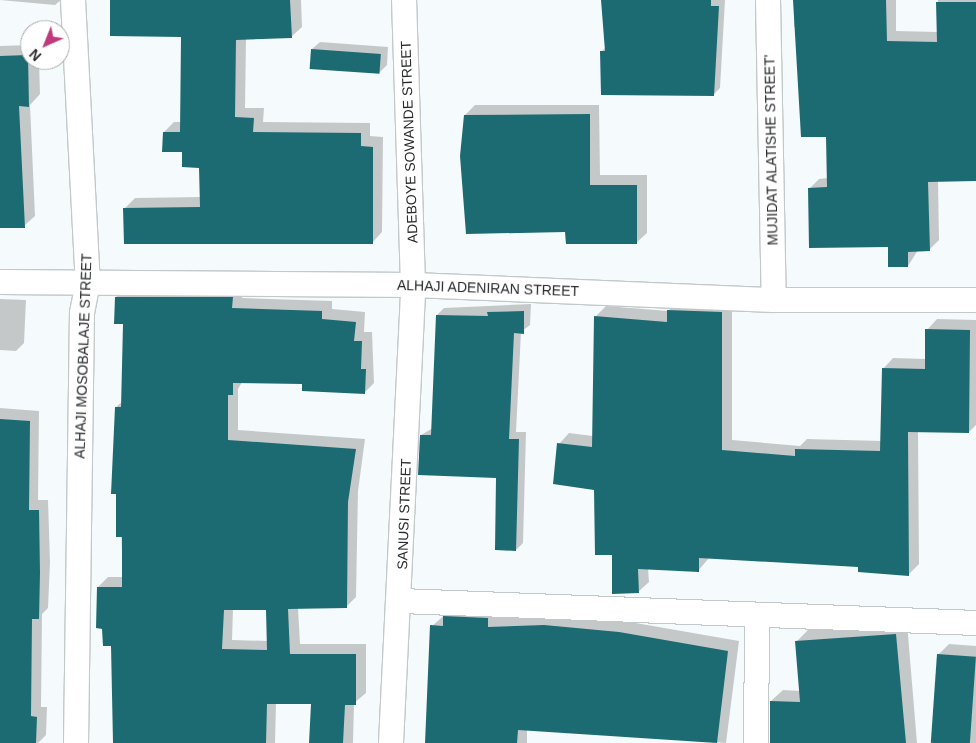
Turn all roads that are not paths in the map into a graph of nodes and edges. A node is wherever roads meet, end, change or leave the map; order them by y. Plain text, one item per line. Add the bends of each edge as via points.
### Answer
1 (73, 0) edge
2 (404, 0) edge
3 (768, 0) edge
4 (0, 282) edge
5 (88, 282) junction
6 (413, 285) junction
7 (774, 300) junction
8 (976, 300) edge
9 (401, 601) junction
10 (757, 616) junction
11 (976, 624) edge
12 (76, 743) edge
13 (391, 743) edge
14 (756, 743) edge

1 - 5 street, ALHAJI MOSOBALAJE STREET
2 - 6 street, ADEBOYE SOWANDE STREET
3 - 7 street, MUJIDAT ALATISHE STREET'
4 - 5 street, ALHAJI ADENIRAN STREET
5 - 6 street, ALHAJI ADENIRAN STREET
5 - 12 street, ALHAJI MOSOBALAJE STREET via 82,313
6 - 7 street, ALHAJI ADENIRAN STREET
6 - 9 street, SANUSI STREET
7 - 8 street, ALHAJI ADENIRAN STREET
9 - 10 street
9 - 13 street, SANUSI STREET
10 - 11 street
10 - 14 street

